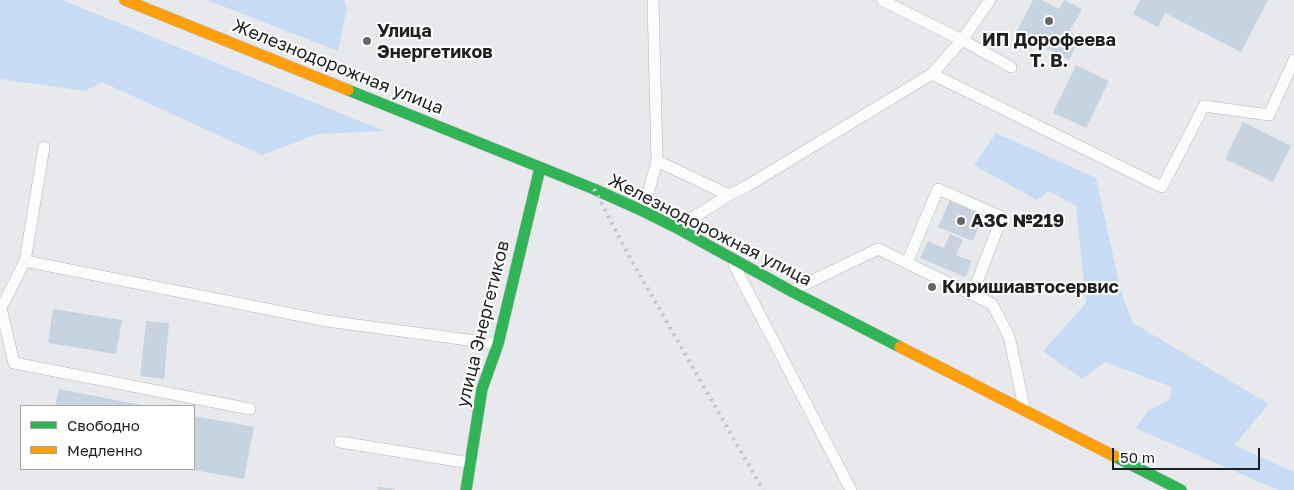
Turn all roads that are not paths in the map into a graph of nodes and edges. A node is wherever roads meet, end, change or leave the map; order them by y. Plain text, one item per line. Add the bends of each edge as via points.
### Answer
1 (125, 0) edge
2 (653, 0) edge
3 (882, 0) edge
4 (990, 0) edge
5 (151, 5) edge
6 (962, 40) junction
7 (1294, 60) edge
8 (1011, 67) dead end
9 (932, 74) junction
10 (44, 147) dead end
11 (657, 162) junction
12 (540, 168) junction
13 (729, 195) junction
14 (643, 211) junction
15 (677, 228) junction
16 (730, 257) junction
17 (25, 261) junction
18 (907, 263) junction
19 (791, 291) junction
20 (972, 295) junction
21 (498, 344) junction
22 (250, 408) dead end
23 (1025, 411) junction
24 (340, 442) dead end
25 (470, 463) junction
26 (466, 490) edge
27 (851, 490) edge
28 (1181, 490) edge

1 - 5 street, Железнодорожная улица
2 - 11 lane
3 - 6 lane
4 - 6 lane
5 - 12 street, Железнодорожная улица
6 - 8 lane
6 - 9 lane
7 - 9 lane via 1269,115 1204,106 1162,187
9 - 13 lane
10 - 17 lane
11 - 13 lane
11 - 14 lane
12 - 14 street, Железнодорожная улица
12 - 21 street, улица Энергетиков
13 - 15 lane
14 - 15 street, Железнодорожная улица
15 - 16 street, Железнодорожная улица
16 - 19 street, Железнодорожная улица
16 - 27 lane
17 - 21 lane via 327,321
17 - 22 lane via 1,308 14,364
18 - 19 lane via 878,249
18 - 20 lane
18 - 20 lane via 938,189 1002,217
19 - 23 street, Железнодорожная улица
20 - 23 lane via 992,304 1009,336
21 - 25 street, улица Энергетиков via 482,389
23 - 28 street, Железнодорожная улица
24 - 25 lane
25 - 26 street, улица Энергетиков

